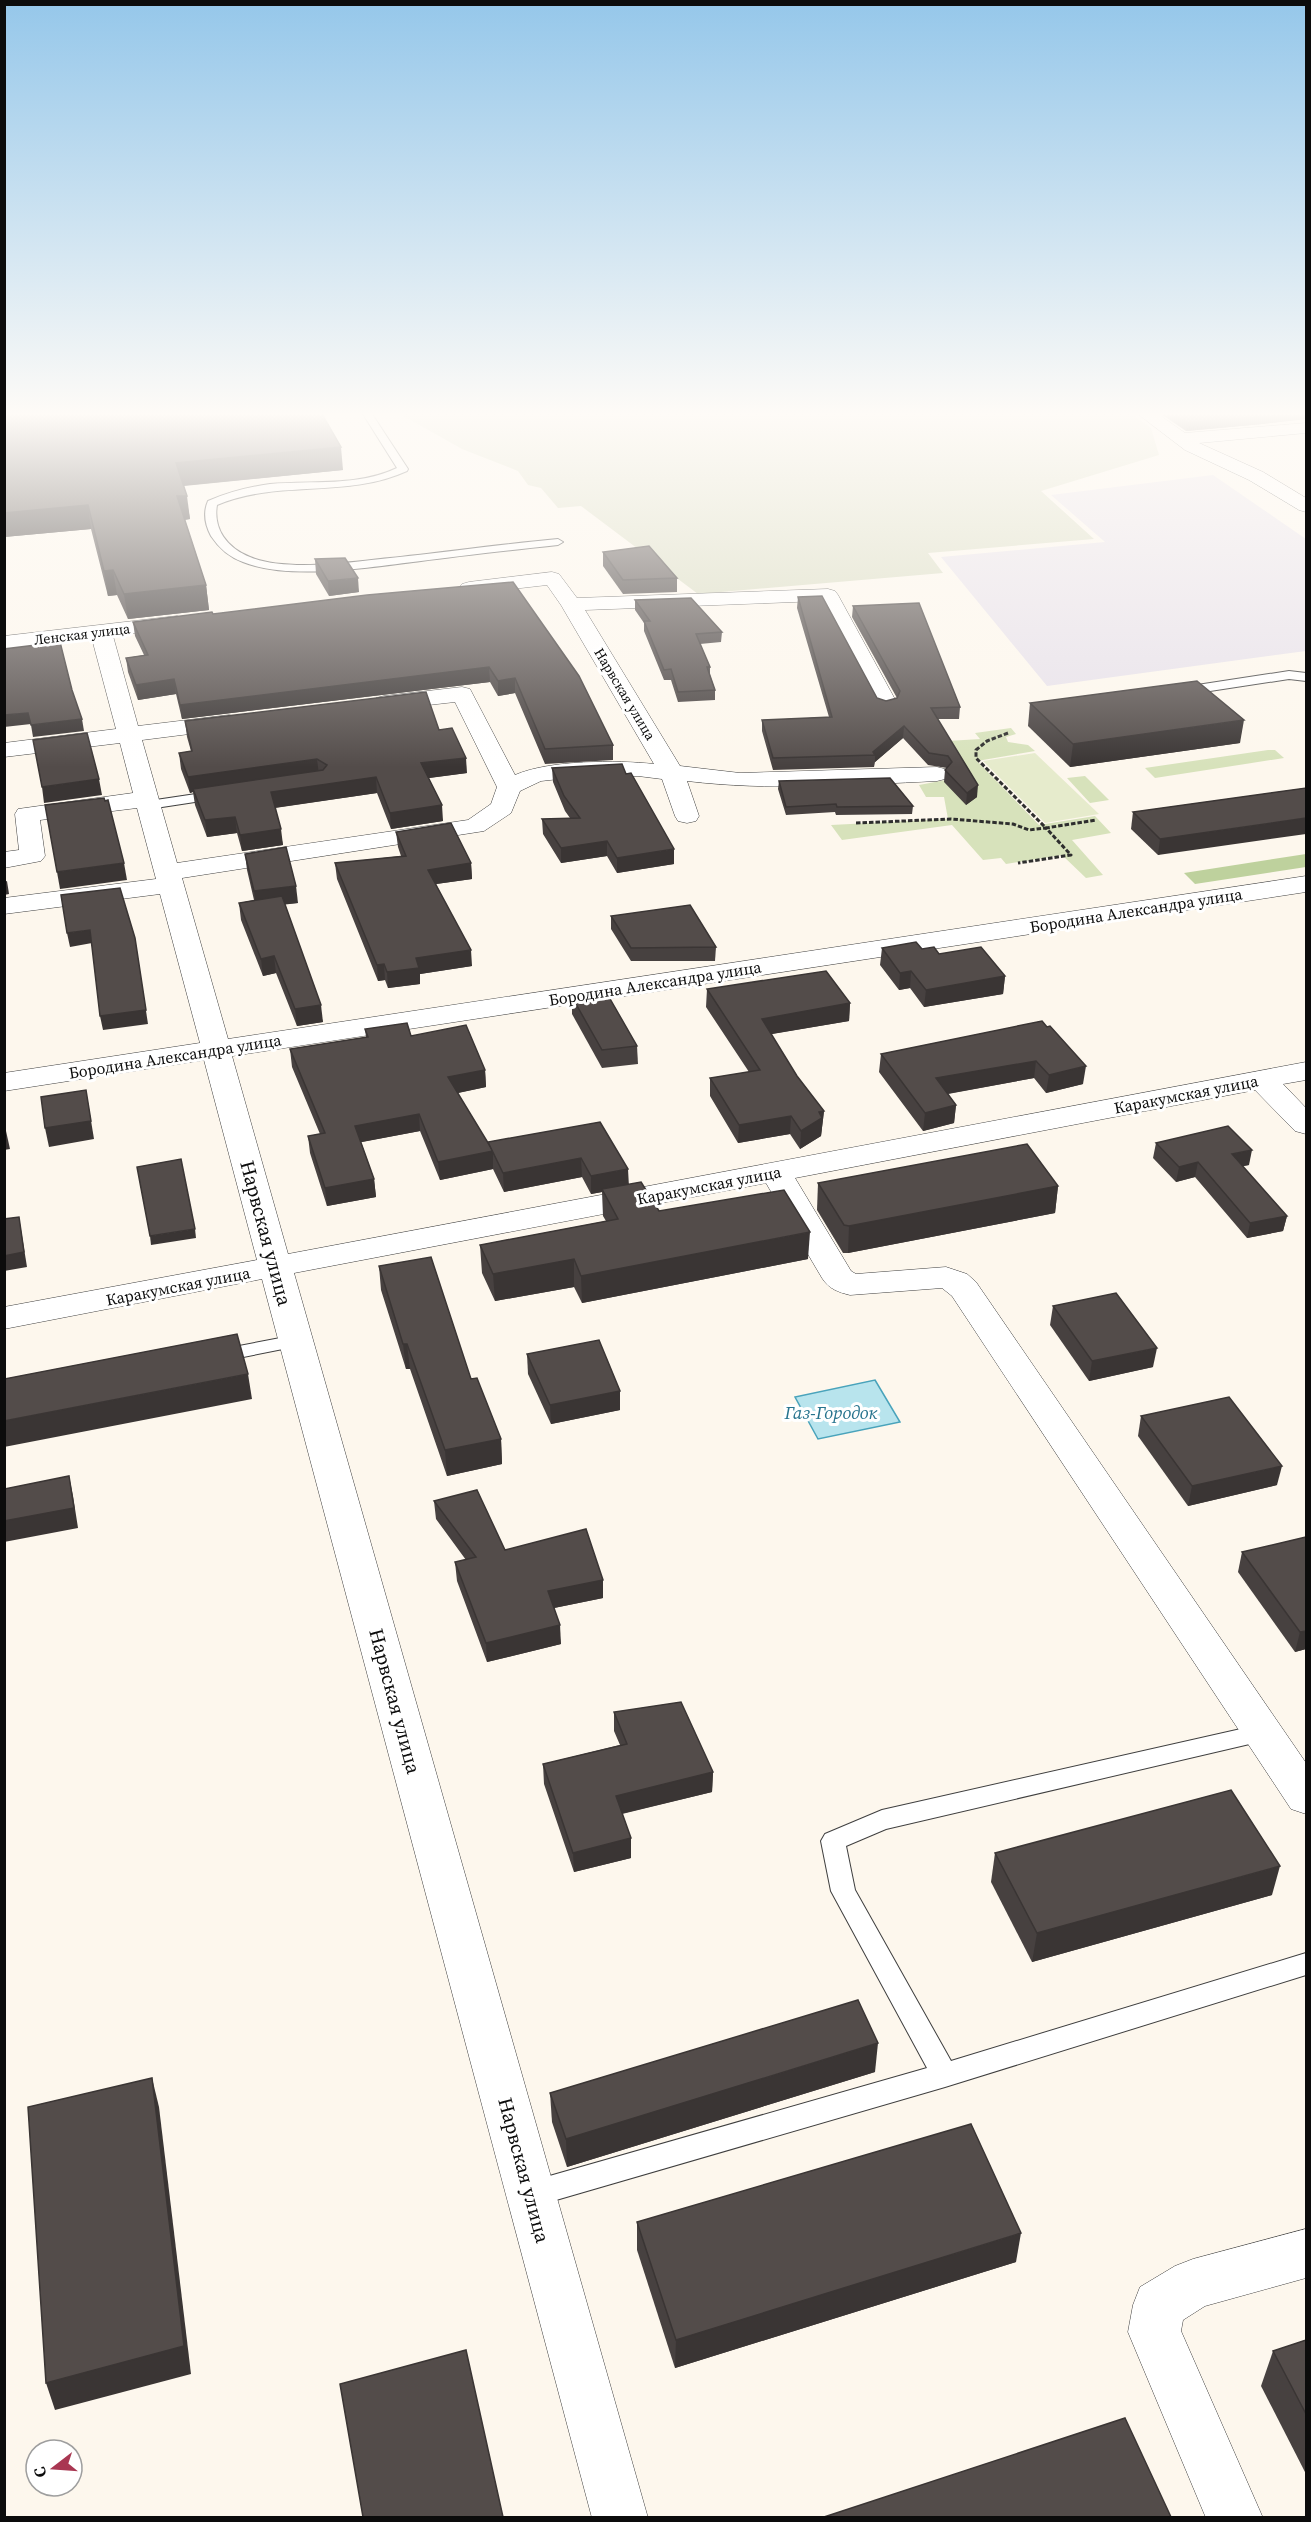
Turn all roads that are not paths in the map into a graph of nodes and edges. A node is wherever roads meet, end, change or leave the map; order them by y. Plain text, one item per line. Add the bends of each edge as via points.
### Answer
1 (214, 532) edge
2 (558, 542) dead end
3 (445, 591) edge
4 (571, 604) junction
5 (196, 620) edge
6 (101, 632) junction
7 (4, 643) edge
8 (1306, 677) edge
9 (1174, 693) edge
10 (886, 703) edge
11 (367, 705) edge
12 (248, 720) edge
13 (129, 735) junction
14 (4, 750) edge
15 (672, 773) junction
16 (937, 774) dead end
17 (509, 787) junction
18 (229, 794) edge
19 (148, 802) junction
20 (687, 816) dead end
21 (4, 860) edge
22 (169, 879) junction
23 (1306, 884) edge
24 (4, 906) edge
25 (216, 1049) junction
26 (1306, 1071) edge
27 (1262, 1080) junction
28 (4, 1082) edge
29 (1306, 1125) edge
30 (776, 1173) junction
31 (276, 1268) junction
32 (4, 1318) edge
33 (296, 1341) junction
34 (203, 1359) edge
35 (1263, 1733) junction
36 (1306, 1797) edge
37 (1306, 1965) edge
38 (945, 2075) junction
39 (530, 2194) junction
40 (1306, 2254) edge
41 (620, 2517) edge
42 (1235, 2517) edge

1 - 2 lane via 234,554 256,563 292,567 366,564
3 - 4 street, Нарвская улица via 552,578
4 - 10 street via 828,595
4 - 15 street, Нарвская улица
5 - 6 street, Ленская улица
6 - 7 street, Ленская улица
6 - 13 street, Нарвская улица
8 - 9 lane via 1289,675
11 - 17 street via 462,694
12 - 13 street
13 - 14 street
13 - 19 street, Нарвская улица
15 - 16 street via 782,781
15 - 17 street via 638,769 559,772
15 - 20 street, Нарвская улица
17 - 22 street via 502,808 475,826
18 - 19 lane
19 - 21 street via 27,814 32,856
19 - 22 street, Нарвская улица
22 - 24 street
22 - 25 street, Нарвская улица
23 - 25 street, Бородина Александра улица
25 - 28 street, Бородина Александра улица
25 - 31 street, Нарвская улица
26 - 27 street, Каракумская улица
27 - 29 street
27 - 30 street, Каракумская улица
30 - 31 street, Каракумская улица
30 - 35 street via 839,1278 850,1285 946,1277 964,1289
31 - 32 street, Каракумская улица
31 - 33 street, Нарвская улица
33 - 34 lane
33 - 39 street, Нарвская улица
35 - 36 street
35 - 38 lane via 882,1820 833,1841 843,1890
37 - 38 lane
38 - 39 lane
39 - 41 street, Нарвская улица
40 - 42 street via 1193,2284 1159,2305 1154,2332

